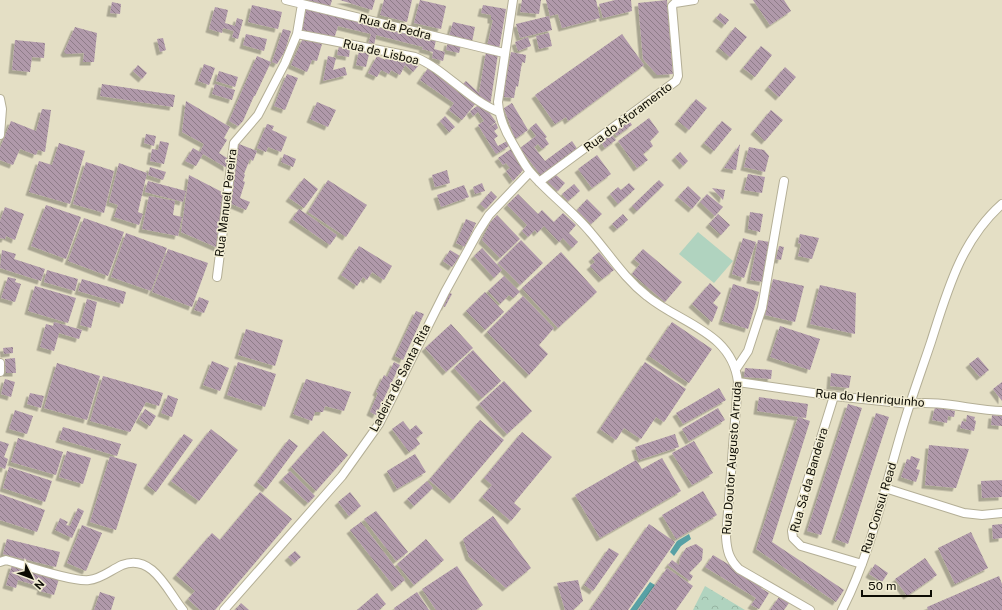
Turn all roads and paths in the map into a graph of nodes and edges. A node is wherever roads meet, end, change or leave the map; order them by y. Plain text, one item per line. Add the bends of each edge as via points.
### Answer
1 (286, 0) edge
2 (513, 0) edge
3 (694, 0) edge
4 (302, 4) junction
5 (297, 34) junction
6 (504, 54) junction
7 (0, 99) edge
8 (498, 112) junction
9 (0, 135) edge
10 (530, 172) junction
11 (784, 181) dead end
12 (540, 182) junction
13 (1002, 204) edge
14 (217, 276) dead end
15 (0, 363) edge
16 (736, 369) junction
17 (0, 372) edge
18 (738, 382) junction
19 (834, 396) junction
20 (910, 404) junction
21 (1002, 411) edge
22 (885, 488) junction
23 (1002, 513) edge
24 (0, 562) edge
25 (862, 564) junction
26 (183, 610) edge
27 (224, 610) edge
28 (810, 610) edge
29 (842, 610) edge

1 - 4 street, Rua da Pedra
2 - 6 street
3 - 12 street, Rua do Aforamento via 675,3 672,6 678,76 676,81
4 - 5 street, Rua Manuel Pereira
4 - 6 street, Rua da Pedra
5 - 8 street, Rua de Lisboa via 415,57 432,65 487,107
5 - 14 street, Rua Manuel Pereira via 262,108 234,143
6 - 8 street
7 - 9 street
8 - 10 street, Rua Doutor Augusto Arruda
10 - 12 street, Rua Doutor Augusto Arruda
10 - 27 street, Ladeira de Santa Rita via 489,215 478,232 375,430 342,476
11 - 16 street via 762,308 748,351
12 - 16 street, Rua Doutor Augusto Arruda via 591,232 635,286 649,298 717,341 730,356
13 - 20 street, Rua Consul Read via 969,242 953,277
15 - 17 street
16 - 18 street, Rua Doutor Augusto Arruda
18 - 19 street, Rua do Henriquinho
18 - 28 street, Rua Doutor Augusto Arruda via 726,537 728,554 740,569
19 - 20 street, Rua do Henriquinho
19 - 25 street, Rua Sá da Bandeira via 792,531 793,538 801,546
20 - 21 street, Rua do Henriquinho via 922,402
20 - 22 street, Rua Consul Read
22 - 23 street via 964,513
22 - 25 street, Rua Consul Read
24 - 26 street via 6,560 88,580 100,577 125,564 137,564 158,574
25 - 29 street, Rua Consul Read

